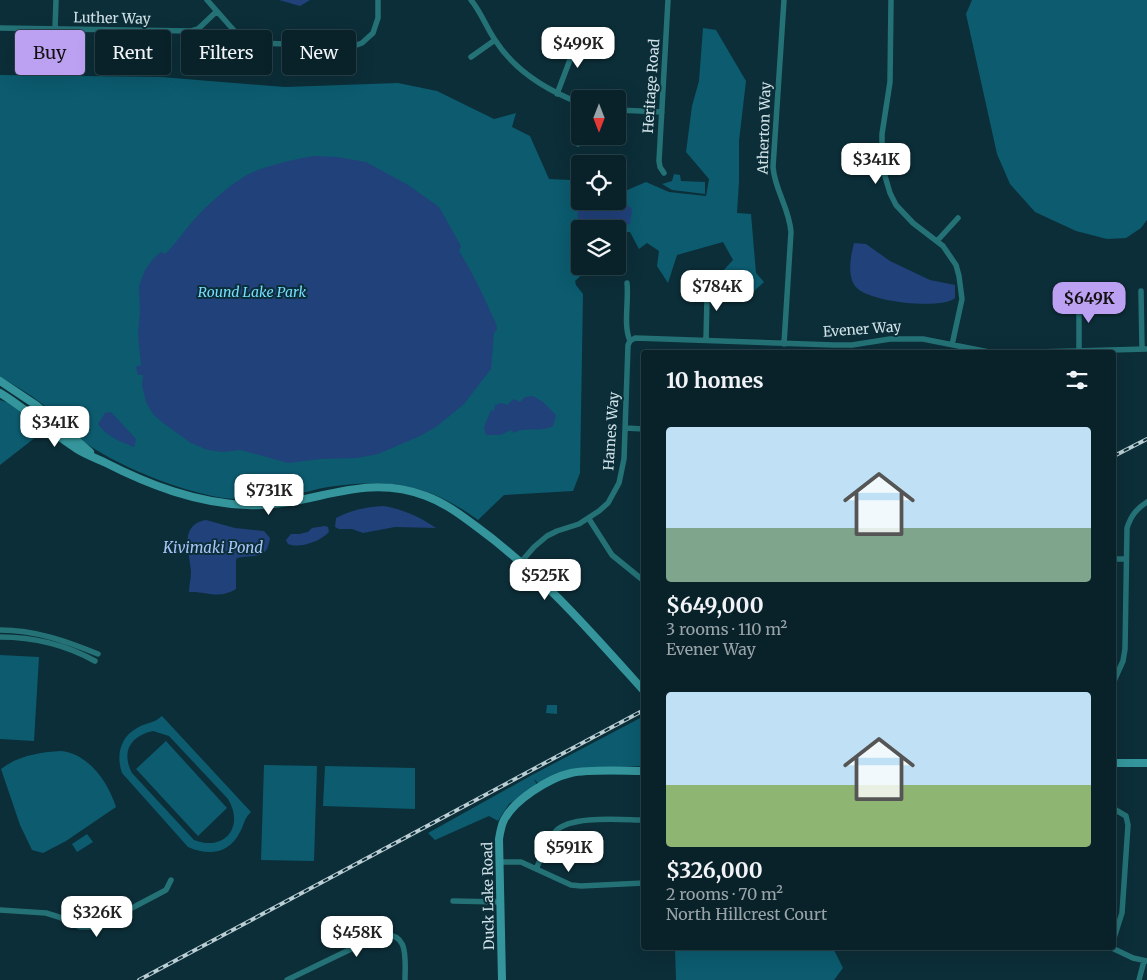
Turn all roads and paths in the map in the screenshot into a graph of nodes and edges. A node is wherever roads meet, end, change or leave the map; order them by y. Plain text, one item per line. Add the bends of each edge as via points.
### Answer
1 (56, 0) edge
2 (207, 0) edge
3 (378, 0) edge
4 (471, 0) edge
5 (668, 0) edge
6 (784, 0) edge
7 (891, 0) edge
8 (216, 12) junction
9 (0, 28) edge
10 (56, 29) junction
11 (579, 36) dead end
12 (495, 40) junction
13 (471, 57) dead end
14 (557, 94) junction
15 (571, 99) edge
16 (626, 110) edge
17 (662, 112) junction
18 (664, 173) dead end
19 (958, 218) dead end
20 (937, 241) junction
21 (627, 283) dead end
22 (705, 286) dead end
23 (1141, 291) dead end
24 (1078, 297) dead end
25 (706, 340) junction
26 (630, 341) junction
27 (784, 344) junction
28 (952, 345) junction
29 (1145, 349) edge
30 (978, 350) edge
31 (1079, 350) edge
32 (1116, 350) edge
33 (0, 381) edge
34 (0, 394) edge
35 (626, 428) junction
36 (641, 429) edge
37 (102, 461) junction
38 (1147, 502) edge
39 (589, 519) junction
40 (1116, 559) edge
41 (1126, 559) junction
42 (521, 562) junction
43 (641, 579) edge
44 (0, 630) edge
45 (0, 637) edge
46 (98, 654) dead end
47 (95, 661) dead end
48 (1116, 677) edge
49 (641, 688) edge
50 (1147, 763) edge
51 (1116, 764) edge
52 (641, 770) edge
53 (1116, 810) edge
54 (641, 820) edge
55 (500, 862) junction
56 (536, 869) junction
57 (171, 880) dead end
58 (641, 883) edge
59 (453, 901) dead end
60 (500, 902) junction
61 (0, 910) edge
62 (1116, 933) edge
63 (1116, 950) edge
64 (1145, 961) edge
65 (287, 980) edge
66 (405, 980) edge
67 (502, 980) edge
68 (1140, 980) edge

1 - 10 street
2 - 8 street
3 - 8 street via 378,18 373,33 354,46 251,43 238,35
4 - 12 street
5 - 17 street, Heritage Road
6 - 27 street, Atherton Way via 773,167 776,186 790,219 791,232
7 - 20 street via 890,82 882,134 882,166 896,205
8 - 10 street, Luther Way via 198,29 191,31
9 - 10 street, Luther Way
11 - 14 street
12 - 13 street
12 - 14 street via 522,70
14 - 15 street
16 - 17 street
17 - 18 street, Heritage Road via 659,161
19 - 20 street
20 - 28 street via 956,265 961,288 962,299
21 - 26 street, Hames Way
22 - 25 street
23 - 29 street
24 - 31 street
25 - 26 street, Evener Way via 635,338
25 - 27 street, Evener Way
26 - 35 street, Hames Way
27 - 28 street, Evener Way via 852,345 906,338
28 - 30 street, Evener Way
29 - 32 street
33 - 37 street via 36,405
34 - 37 street via 71,445
35 - 36 street
35 - 39 street, Hames Way via 619,483 608,503
37 - 42 street via 174,493 223,504 284,503 370,486 408,490 450,507
38 - 41 street via 1129,520
39 - 42 street, Hames Way via 547,536
39 - 43 street via 609,551
40 - 41 street
41 - 48 street via 1125,649
42 - 49 street
44 - 46 street via 50,636
45 - 47 street via 54,644
50 - 51 street
52 - 55 street, Duck Lake Road via 572,773 555,778 530,793 513,806 502,823
53 - 62 street via 1126,816 1128,825 1124,901
54 - 56 street via 586,820 560,828 553,835
55 - 56 street via 521,862
55 - 60 street, Duck Lake Road
56 - 58 street via 571,885
57 - 61 street via 166,890 96,927 80,927 46,913
59 - 60 street
60 - 67 street, Duck Lake Road
63 - 64 street
64 - 68 street
65 - 66 street via 384,934 396,937 404,947

